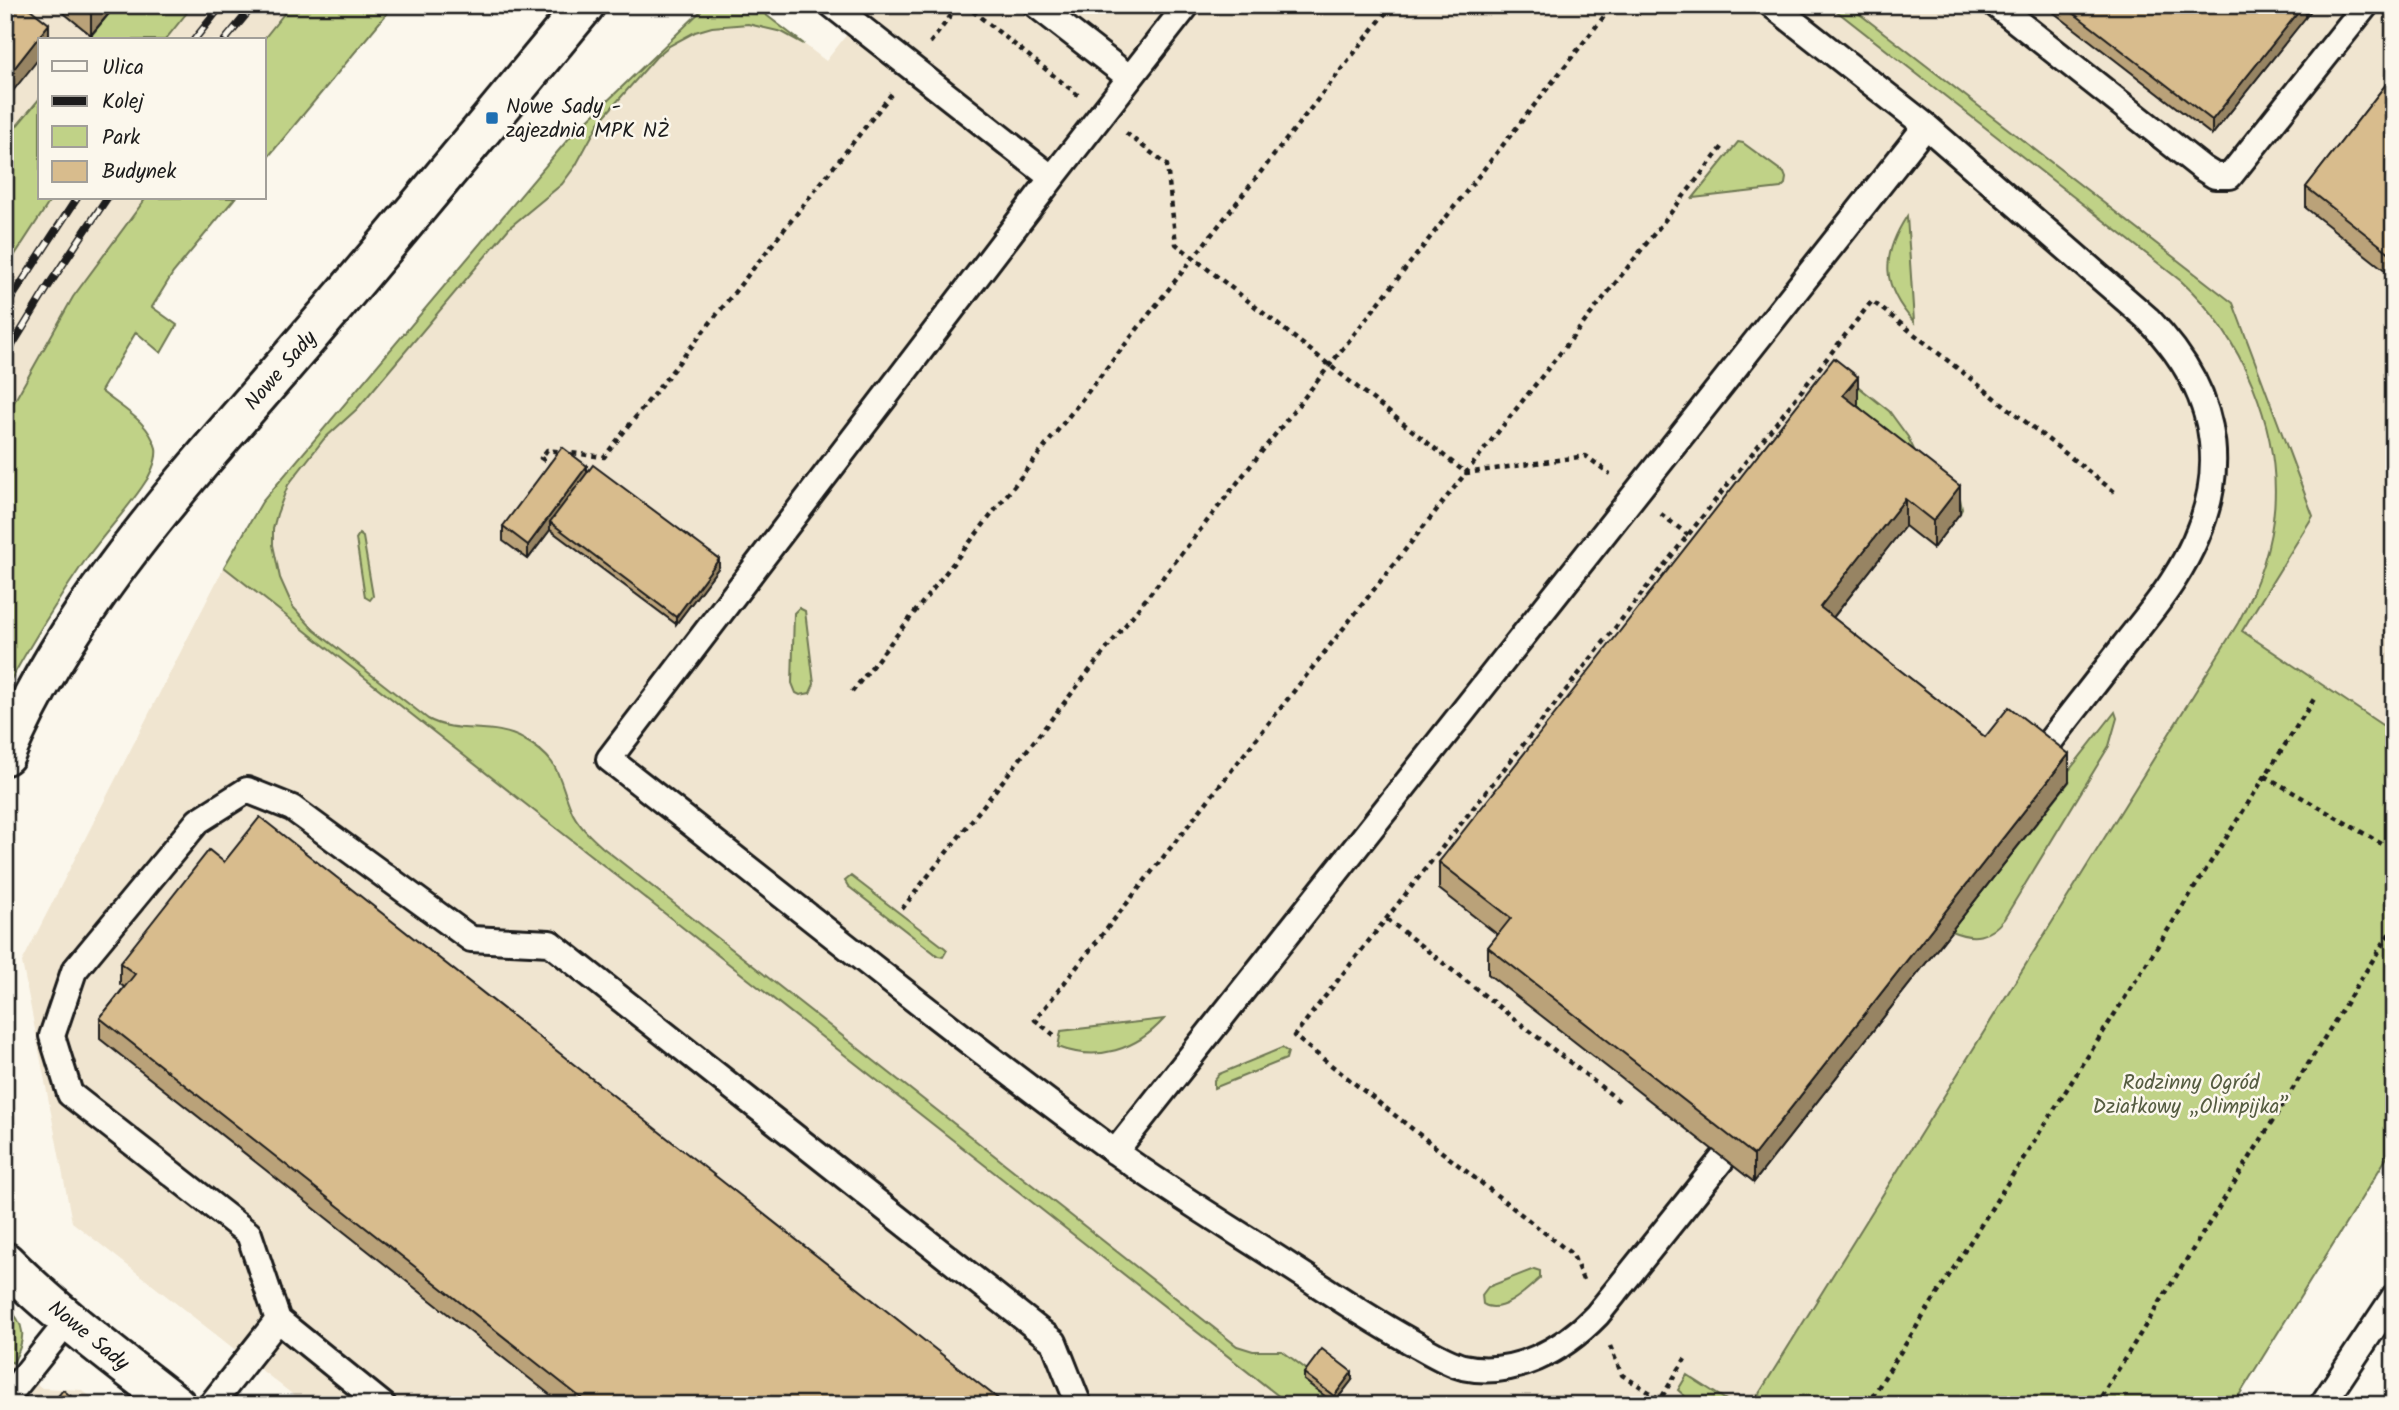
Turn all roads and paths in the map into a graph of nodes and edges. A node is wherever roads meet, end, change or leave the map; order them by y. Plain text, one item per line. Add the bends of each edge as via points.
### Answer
1 (585, 5) edge
2 (832, 5) edge
3 (959, 5) edge
4 (965, 5) edge
5 (1036, 5) edge
6 (1187, 5) edge
7 (1392, 5) edge
8 (1613, 5) edge
9 (1772, 5) edge
10 (1996, 5) edge
11 (2366, 5) edge
12 (911, 68) junction
13 (1130, 78) junction
14 (1102, 114) junction
15 (1926, 126) junction
16 (1724, 145) dead end
17 (1052, 178) junction
18 (1193, 258) junction
19 (1329, 366) junction
20 (557, 469) edge
21 (1466, 473) junction
22 (2116, 493) dead end
23 (1635, 494) junction
24 (1698, 522) junction
25 (1707, 528) edge
26 (1688, 535) junction
27 (852, 692) dead end
28 (2314, 699) dead end
29 (5, 755) edge
30 (2038, 757) edge
31 (2265, 776) junction
32 (2394, 851) edge
33 (902, 909) dead end
34 (1387, 919) junction
35 (2394, 926) edge
36 (1054, 1035) dead end
37 (1623, 1104) dead end
38 (1115, 1152) junction
39 (1723, 1158) edge
40 (5, 1262) edge
41 (2394, 1297) edge
42 (1597, 1315) junction
43 (69, 1320) junction
44 (278, 1320) junction
45 (1685, 1359) dead end
46 (1661, 1399) junction
47 (5, 1400) edge
48 (176, 1405) edge
49 (211, 1405) edge
50 (383, 1405) edge
51 (1079, 1405) edge
52 (1657, 1405) edge
53 (1867, 1405) edge
54 (2096, 1405) edge
55 (2322, 1405) edge

1 - 29 street, Nowe Sady via 190,475 102,588 55,659
2 - 12 lane
3 - 12 path
4 - 14 path
5 - 13 lane
6 - 13 lane
7 - 18 path
8 - 19 path
9 - 15 lane
10 - 11 lane via 2215,176 2231,176
12 - 17 lane
12 - 20 path via 604,457 547,450 541,457
13 - 14 lane
14 - 17 lane
14 - 18 path via 1167,165 1176,244
15 - 23 lane
15 - 30 lane via 2148,318 2186,364 2202,397 2212,435 2213,471 2194,542 2151,611
16 - 21 path
17 - 38 lane via 609,759
18 - 19 path
18 - 27 path
19 - 21 path
19 - 33 path
21 - 23 path via 1586,456
21 - 36 path via 1035,1020
22 - 24 path via 1872,301
23 - 26 path
23 - 38 lane
24 - 25 path
24 - 26 path
26 - 34 path
28 - 31 path
31 - 32 path
31 - 53 path
34 - 37 path
34 - 42 path via 1294,1036 1573,1255
35 - 54 path
38 - 42 lane via 1398,1335 1461,1366 1517,1366 1578,1335
39 - 42 lane
40 - 43 street, Nowe Sady
41 - 55 lane
42 - 46 path via 1622,1375
43 - 47 lane
43 - 48 street, Nowe Sady
44 - 49 lane
44 - 50 lane
44 - 51 lane via 249,1234 70,1094 52,1036 74,971 198,821 247,790 292,808 471,939 550,943 1054,1342
45 - 46 path
46 - 52 path

